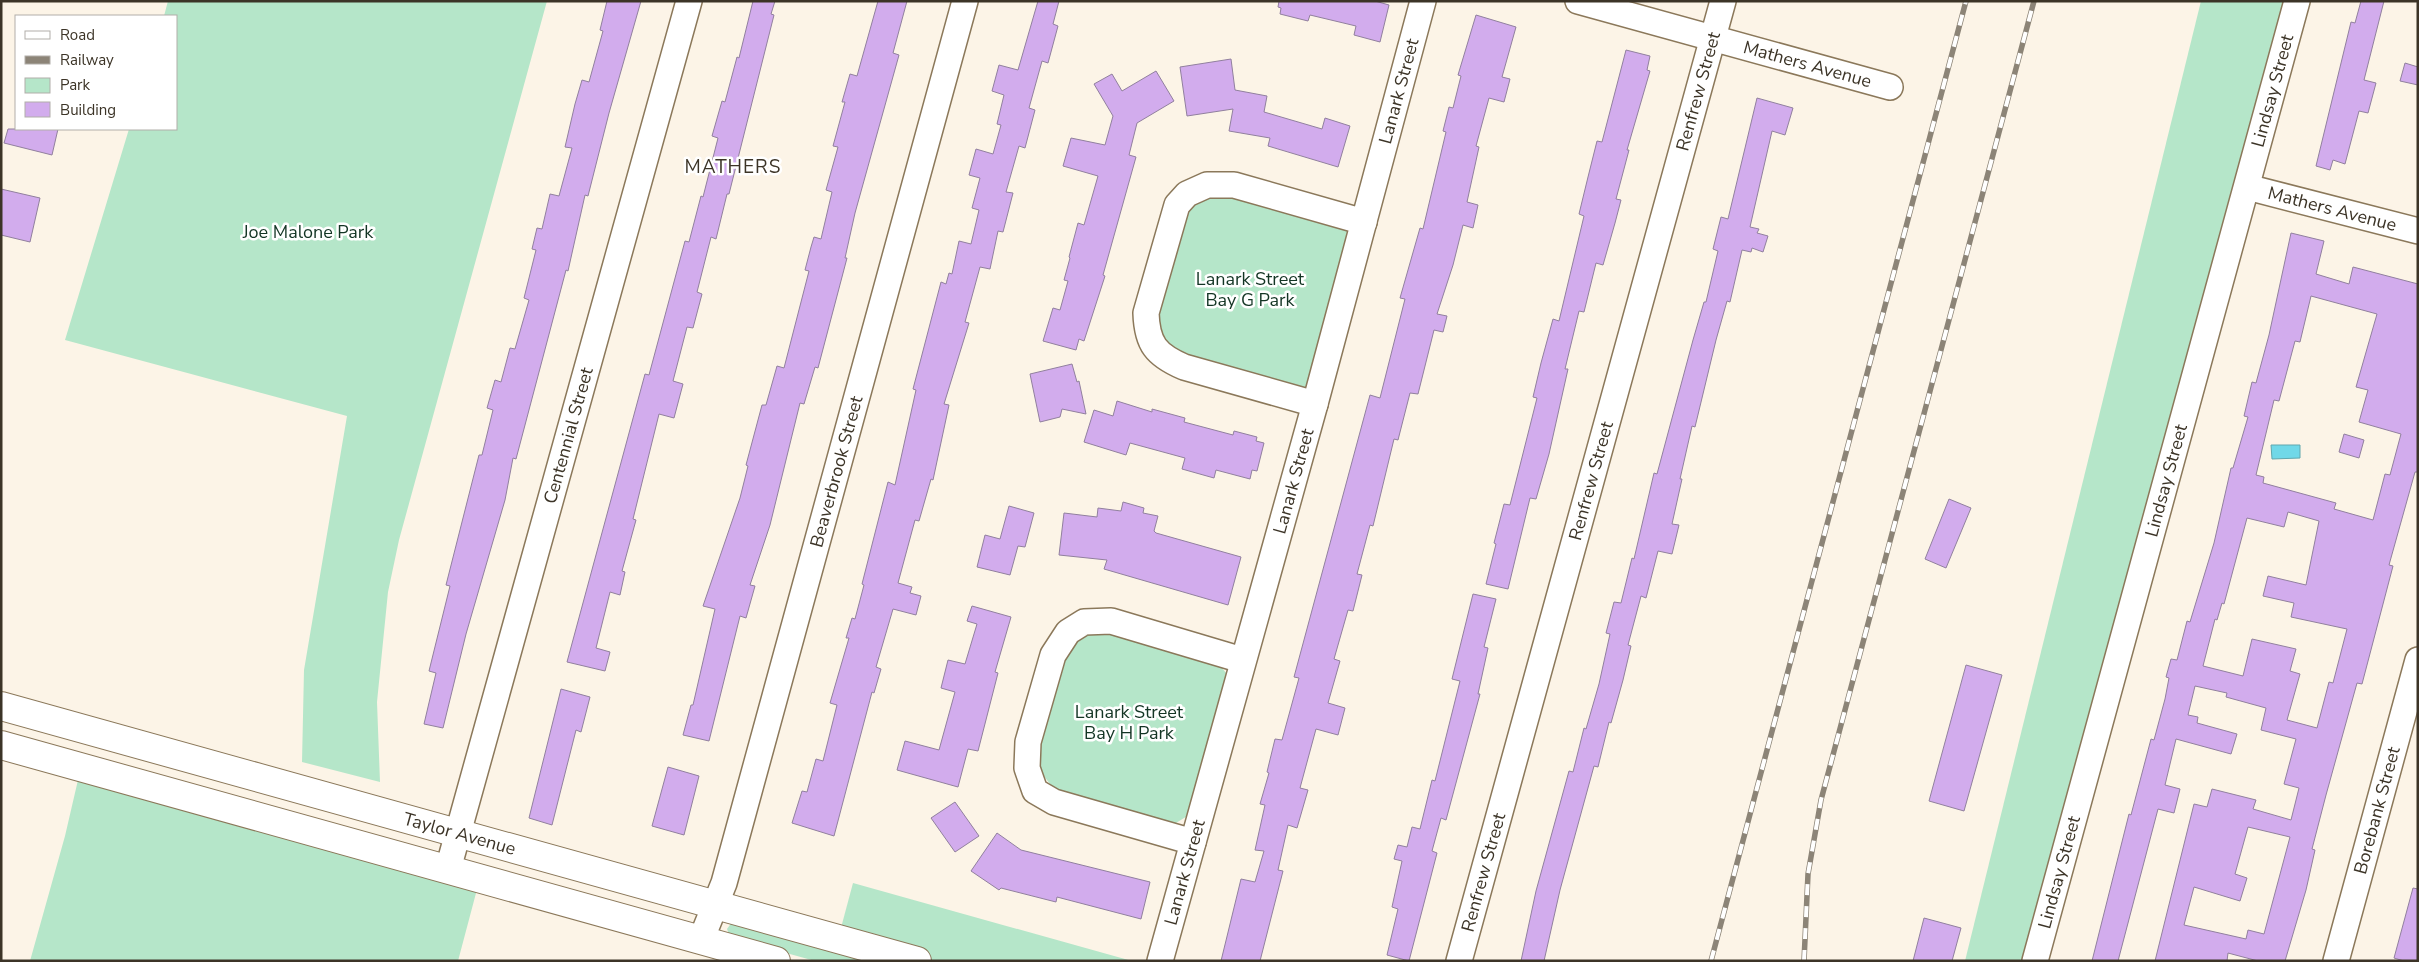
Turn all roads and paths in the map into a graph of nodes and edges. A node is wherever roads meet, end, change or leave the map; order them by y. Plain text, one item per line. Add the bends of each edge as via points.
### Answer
1 (689, 1) edge
2 (965, 1) edge
3 (1424, 1) edge
4 (1578, 1) edge
5 (1723, 1) edge
6 (2297, 1) edge
7 (1712, 37) junction
8 (1890, 87) dead end
9 (2247, 187) junction
10 (1364, 222) junction
11 (2418, 231) edge
12 (1315, 404) junction
13 (1242, 660) junction
14 (2418, 660) edge
15 (1, 706) edge
16 (1, 745) edge
17 (458, 832) junction
18 (1192, 842) junction
19 (448, 869) junction
20 (716, 904) junction
21 (701, 940) junction
22 (776, 961) edge
23 (918, 961) edge
24 (1160, 961) edge
25 (1459, 961) edge
26 (2035, 961) edge
27 (2336, 961) edge

1 - 17 street, Centennial Street
2 - 20 street, Beaverbrook Street
3 - 10 street, Lanark Street
4 - 7 street, Mathers Avenue
5 - 7 street, Renfrew Street
6 - 9 street, Lindsay Street
7 - 8 street, Mathers Avenue
7 - 25 street, Renfrew Street
9 - 11 street, Mathers Avenue
9 - 26 street, Lindsay Street
10 - 12 street, Lanark Street
10 - 12 street via 1234,185 1207,185 1187,194 1177,205 1146,313 1146,330 1164,358 1184,367
12 - 13 street, Lanark Street
13 - 18 street, Lanark Street
13 - 18 street via 1111,621 1084,622 1068,632 1053,655 1028,742 1027,768 1035,791 1054,802
14 - 27 street, Borebank Street
15 - 17 main road, Taylor Avenue
16 - 19 main road
17 - 19 street, Centennial Street
17 - 20 main road, Taylor Avenue
18 - 24 street, Lanark Street
19 - 21 main road
20 - 21 street, Beaverbrook Street
20 - 23 main road, Taylor Avenue
21 - 22 main road

